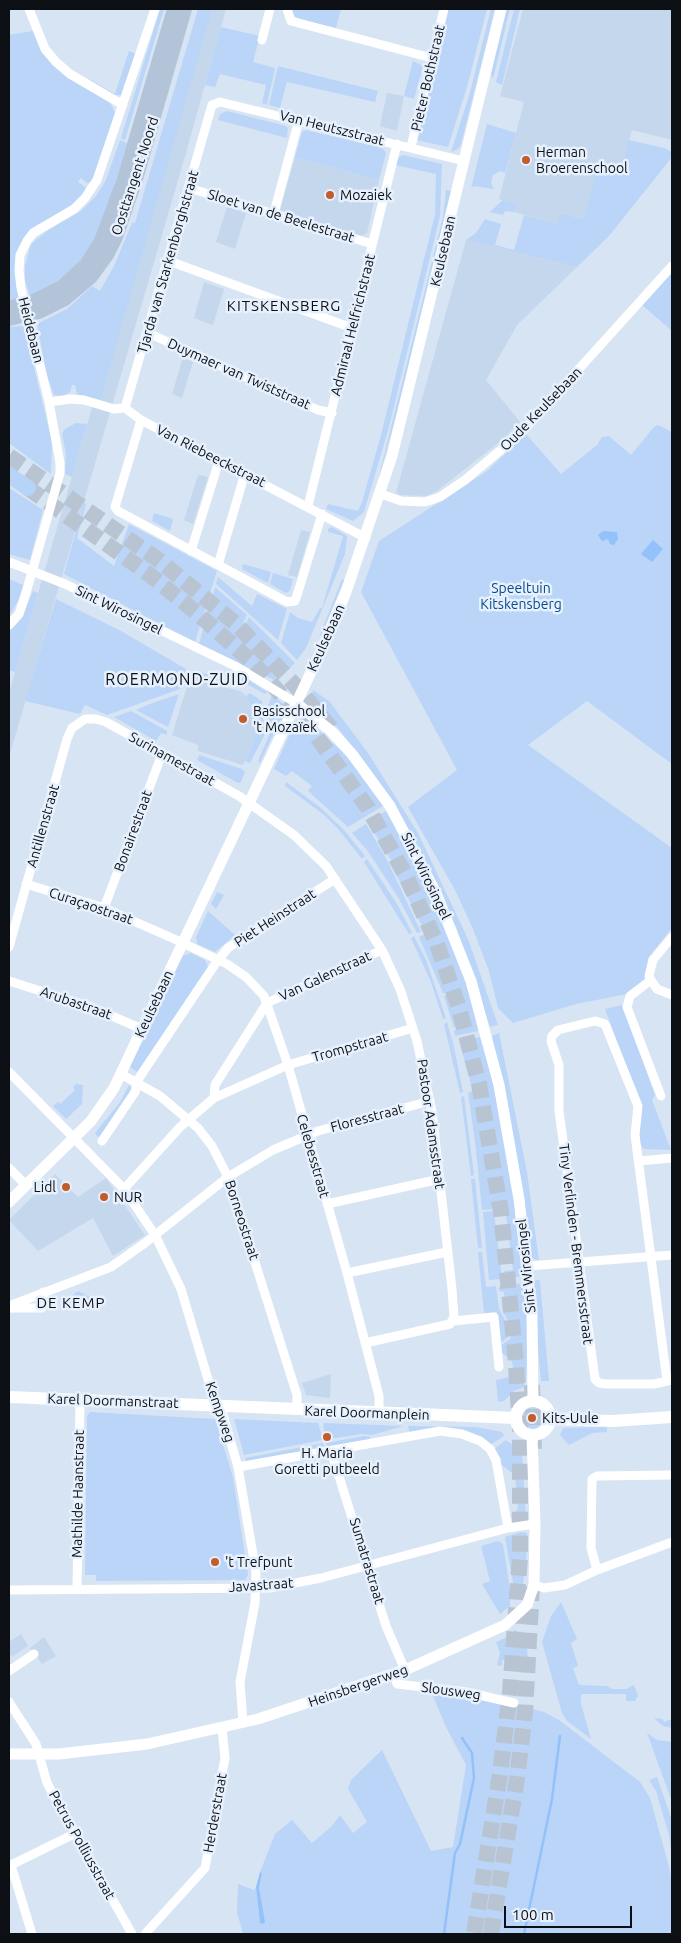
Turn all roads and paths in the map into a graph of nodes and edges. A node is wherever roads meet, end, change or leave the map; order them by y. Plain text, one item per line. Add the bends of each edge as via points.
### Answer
1 (29, 9) edge
2 (155, 9) edge
3 (174, 9) edge
4 (186, 9) edge
5 (270, 9) edge
6 (287, 9) edge
7 (444, 9) edge
8 (501, 9) edge
9 (262, 40) dead end
10 (432, 58) junction
11 (123, 105) junction
12 (209, 117) joint
13 (298, 120) junction
14 (397, 144) junction
15 (411, 147) junction
16 (464, 161) junction
17 (189, 188) junction
18 (274, 213) junction
19 (372, 244) junction
20 (169, 261) junction
21 (672, 266) edge
22 (9, 308) edge
23 (9, 319) edge
24 (352, 328) junction
25 (148, 333) junction
26 (49, 402) junction
27 (125, 408) junction
28 (332, 413) junction
29 (141, 420) junction
30 (219, 461) junction
31 (245, 473) junction
32 (9, 475) edge
33 (28, 488) tunnel mouth
34 (381, 494) junction
35 (308, 506) junction
36 (322, 514) junction
37 (366, 538) junction
38 (191, 551) junction
39 (9, 562) edge
40 (218, 565) junction
41 (9, 625) edge
42 (296, 702) junction
43 (93, 718) joint
44 (162, 754) junction
45 (250, 803) junction
46 (335, 879) junction
47 (26, 884) junction
48 (104, 908) junction
49 (672, 937) edge
50 (183, 943) junction
51 (9, 947) edge
52 (382, 950) junction
53 (218, 960) junction
54 (651, 980) junction
55 (9, 981) edge
56 (672, 994) edge
57 (268, 1003) junction
58 (413, 1028) junction
59 (142, 1029) junction
60 (288, 1065) junction
61 (9, 1072) edge
62 (121, 1074) junction
63 (138, 1082) junction
64 (661, 1096) dead end
65 (214, 1098) junction
66 (430, 1101) junction
67 (189, 1120) junction
68 (307, 1136) junction
69 (74, 1137) junction
70 (102, 1141) dead end
71 (672, 1158) edge
72 (639, 1161) junction
73 (9, 1168) edge
74 (228, 1177) junction
75 (440, 1179) junction
76 (26, 1185) junction
77 (124, 1189) junction
78 (9, 1202) edge
79 (327, 1204) junction
80 (156, 1235) junction
81 (447, 1252) junction
82 (672, 1255) edge
83 (652, 1258) junction
84 (580, 1263) junction
85 (528, 1266) junction
86 (347, 1273) junction
87 (43, 1292) junction
88 (9, 1307) edge
89 (452, 1323) junction
90 (365, 1343) junction
91 (499, 1367) dead end
92 (670, 1380) edge
93 (9, 1397) edge
94 (80, 1400) junction
95 (533, 1401) junction
96 (218, 1405) junction
97 (297, 1410) junction
98 (379, 1412) junction
99 (515, 1418) junction
100 (672, 1418) edge
101 (550, 1419) junction
102 (532, 1436) junction
103 (331, 1451) junction
104 (238, 1467) junction
105 (672, 1475) edge
106 (536, 1524) junction
107 (508, 1528) junction
108 (672, 1542) edge
109 (369, 1565) junction
110 (597, 1570) junction
111 (534, 1585) junction
112 (77, 1588) junction
113 (256, 1588) junction
114 (9, 1590) edge
115 (34, 1654) dead end
116 (9, 1672) edge
117 (400, 1672) junction
118 (9, 1702) edge
119 (514, 1703) dead end
120 (243, 1723) junction
121 (222, 1728) junction
122 (9, 1754) edge
123 (40, 1754) junction
124 (76, 1833) junction
125 (10, 1866) edge
126 (32, 1934) edge
127 (132, 1934) edge
128 (145, 1934) edge

1 - 11 street via 45,49 56,62 94,90
2 - 11 street, Heidebaan
3 - 22 main road, Oosttangent Noord via 123,182 101,241 86,265 62,287 34,301
4 - 23 main road, Oosttangent Noord via 136,179 107,255 91,276 65,299 38,312
5 - 9 street
6 - 10 street via 291,21
7 - 10 street, Pieter Bothstraat
8 - 16 street, Keulsebaan
10 - 15 street, Pieter Bothstraat
11 - 26 street, Heidebaan via 101,171 90,192 74,208 39,228 26,241 20,255 21,288
12 - 13 street, Van Heutszstraat via 212,105 220,102
12 - 17 street, Tjarda van Starkenborghstraat
13 - 14 street, Van Heutszstraat
13 - 18 street
14 - 15 street, Van Heutszstraat
14 - 19 street, Admiraal Helfrichstraat
15 - 16 street, Van Heutszstraat
16 - 34 street, Keulsebaan
17 - 18 street, Sloet van de Beelestraat
17 - 20 street, Tjarda van Starkenborghstraat
18 - 19 street, Sloet van de Beelestraat
19 - 24 street, Admiraal Helfrichstraat
20 - 24 street
20 - 25 street, Tjarda van Starkenborghstraat
21 - 34 street, Oude Keulsebaan via 521,433 465,480 440,497 425,502 401,501
24 - 28 street, Admiraal Helfrichstraat
25 - 27 street, Tjarda van Starkenborghstraat
25 - 28 street, Duymaer van Twiststraat via 318,410
26 - 27 street, Van Riebeeckstraat via 84,400 114,409
26 - 41 street, Heidebaan via 60,451 60,474 26,594 19,614
27 - 29 street, Van Riebeeckstraat
28 - 35 street, Admiraal Helfrichstraat
29 - 30 street, Van Riebeeckstraat
29 - 38 street via 115,507 118,512
30 - 31 street, Van Riebeeckstraat
30 - 38 street
31 - 35 street, Van Riebeeckstraat
31 - 40 street
32 - 33 highway
34 - 37 street, Keulsebaan
35 - 36 street, Van Riebeeckstraat
36 - 37 street, Van Riebeeckstraat
36 - 40 street via 295,601 291,603
37 - 42 street, Keulsebaan via 326,639
38 - 40 street
39 - 42 street, Sint Wirosingel via 82,592 237,667
42 - 45 street, Keulsebaan
42 - 85 street, Sint Wirosingel via 331,731 376,786 414,849 455,937 471,981 499,1085
43 - 44 street, Surinamestraat
43 - 47 street, Antillenstraat via 81,721 70,732
44 - 45 street, Surinamestraat
44 - 48 street, Bonairestraat
45 - 46 street, Pastoor Adamsstraat via 310,849
45 - 50 street, Keulsebaan
46 - 52 street, Pastoor Adamsstraat
46 - 53 street, Piet Heinstraat via 228,948
47 - 48 street, Curaçaostraat
47 - 51 street, Antillenstraat
48 - 50 street, Curaçaostraat
49 - 54 street via 653,960
50 - 53 street, Celebesstraat
50 - 59 street, Keulsebaan
52 - 57 street, Van Galenstraat
52 - 58 street, Pastoor Adamsstraat
53 - 57 street, Celebesstraat via 246,977
53 - 63 street, Keulsebaan
54 - 56 street via 656,989
54 - 64 street via 630,996 627,1007
55 - 59 street, Arubastraat via 91,1007
57 - 60 street, Celebesstraat
57 - 65 street via 214,1084
58 - 60 street, Trompstraat
58 - 66 street, Pastoor Adamsstraat
59 - 62 street, Keulsebaan
60 - 65 street, Trompstraat
60 - 68 street, Celebesstraat
61 - 69 street, Kempweg
62 - 63 street, Borneostraat
62 - 69 street, Keulsebaan via 100,1110
63 - 67 street, Borneostraat
63 - 70 street, Keulsebaan via 135,1092
65 - 67 street, Trompstraat
66 - 68 street, Floresstraat
66 - 75 street, Pastoor Adamsstraat
67 - 74 street, Borneostraat via 212,1146
67 - 77 street, Trompstraat
68 - 74 street, Floresstraat via 273,1150
68 - 79 street, Celebesstraat
69 - 76 street, Keulsebaan
69 - 77 street, Kempweg
71 - 72 street
72 - 83 street
72 - 84 street, Tiny Verlinden - Bremmersstraat via 635,1135 638,1106 605,1024 601,1021 558,1030 552,1036 552,1045 559,1065 559,1111
73 - 76 street
74 - 80 street, Floresstraat
74 - 97 street, Borneostraat via 297,1395
75 - 79 street
75 - 81 street, Pastoor Adamsstraat
76 - 78 street, Keulsebaan
77 - 80 street, Kempweg
79 - 86 street, Celebesstraat
80 - 87 street, Floresstraat via 111,1267
80 - 96 street, Kempweg via 181,1289
81 - 86 street
81 - 89 street, Pastoor Adamsstraat
82 - 83 street
83 - 84 street
83 - 92 street
84 - 85 street
84 - 92 street, Tiny Verlinden - Bremmersstraat via 595,1379 606,1384 654,1384
85 - 95 street, Sint Wirosingel
86 - 90 street, Celebesstraat
87 - 88 street, Floresstraat
87 - 88 street via 46,1300 42,1308
89 - 90 street
89 - 91 street via 494,1317
90 - 98 street, Celebesstraat via 379,1396
93 - 94 main road, Karel Doormanstraat
94 - 96 main road, Karel Doormanstraat
94 - 112 street, Mathilde Haanstraat
95 - 99 main road via 521,1405
95 - 101 main road via 545,1406
96 - 97 main road, Karel Doormanplein
96 - 104 street, Kempweg
97 - 98 main road, Karel Doormanplein
98 - 99 main road, Karel Doormanplein
99 - 102 main road via 520,1430
100 - 101 main road via 613,1421
101 - 102 main road via 545,1431
102 - 106 street
103 - 104 street, Karel Doormanplein
103 - 107 street, Karel Doormanplein via 440,1431 475,1438 490,1449 498,1465
103 - 109 street, Sumatrastraat
104 - 113 street, Kempweg
105 - 110 street via 592,1478 591,1548
106 - 107 street, Javastraat
106 - 111 street
107 - 109 street, Javastraat
108 - 110 street
109 - 113 street, Javastraat via 296,1584
109 - 117 street, Sumatrastraat
110 - 111 street via 565,1586 544,1588
111 - 117 street, Heinsbergerweg via 527,1605 505,1625
112 - 113 street, Javastraat
112 - 114 street, Javastraat
113 - 120 street, Kempweg via 240,1682
115 - 116 street
117 - 119 street, Slousweg via 397,1684 466,1692
117 - 120 street, Heinsbergerweg
118 - 123 street, Petrus Polliusstraat
120 - 121 street, Heinsbergerweg
121 - 123 street, Heinsbergerweg via 147,1744
121 - 128 street, Herderstraat via 225,1758 205,1868
122 - 123 street, Heinsbergerweg
123 - 124 street, Petrus Polliusstraat via 47,1783
124 - 125 street
124 - 127 street, Petrus Polliusstraat
125 - 126 street

